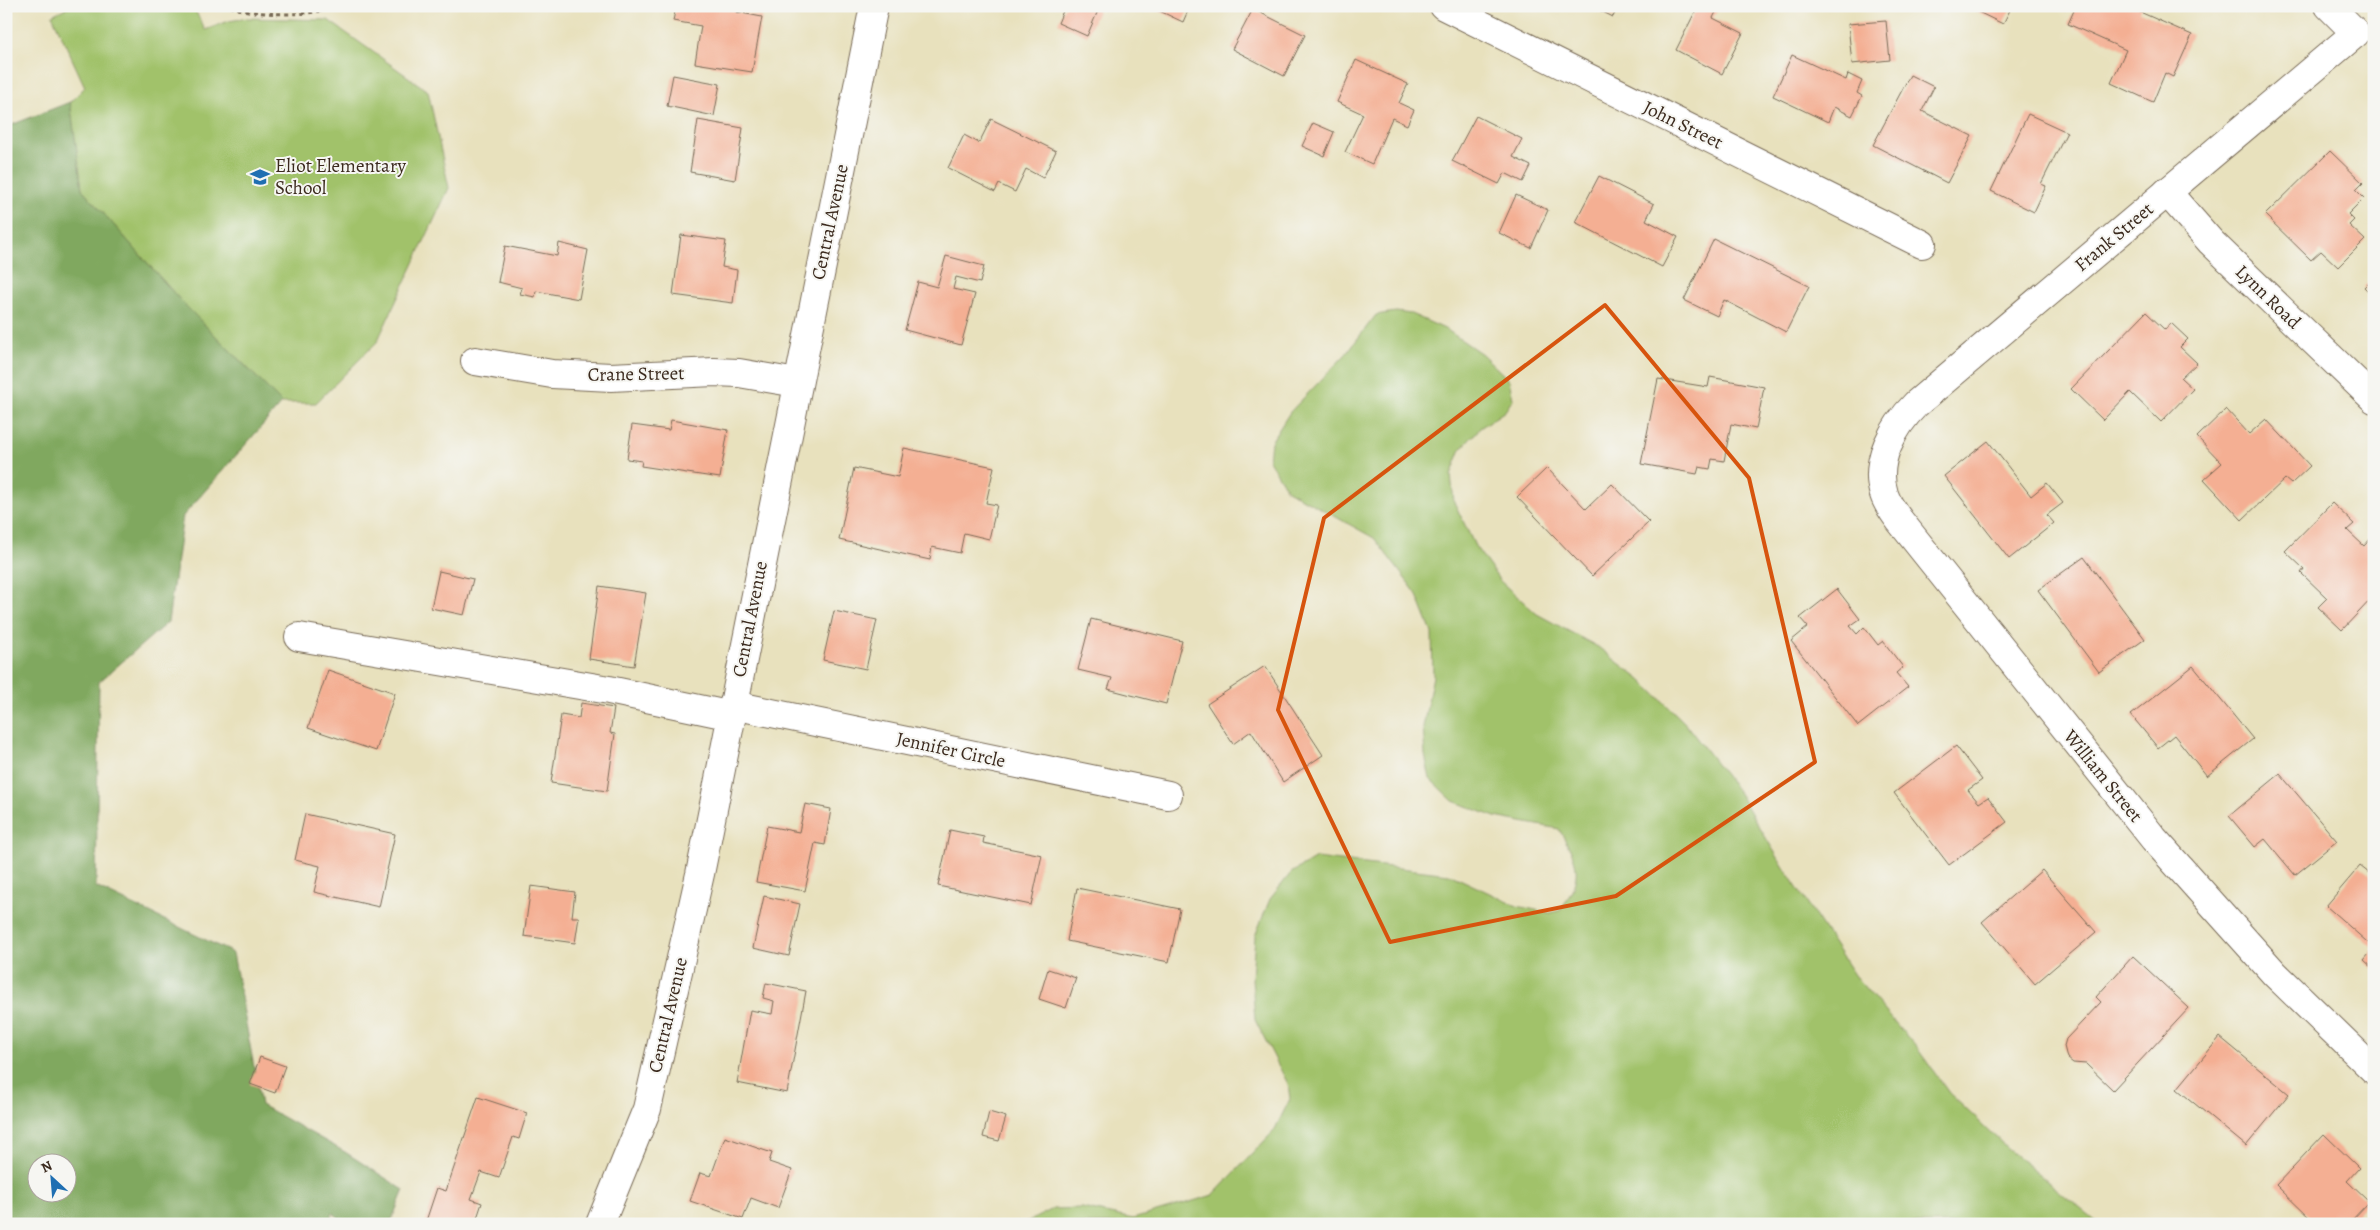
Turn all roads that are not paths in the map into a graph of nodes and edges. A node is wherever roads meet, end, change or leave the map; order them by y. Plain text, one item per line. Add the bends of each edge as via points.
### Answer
1 (874, 6) edge
2 (1444, 6) edge
3 (2329, 6) edge
4 (2167, 192) junction
5 (1922, 244) dead end
6 (475, 360) dead end
7 (797, 383) junction
8 (2374, 398) edge
9 (1885, 452) joint
10 (299, 637) dead end
11 (732, 710) junction
12 (1168, 795) dead end
13 (2374, 1070) edge
14 (600, 1224) edge

1 - 7 street, Central Avenue
2 - 5 street, John Street
3 - 4 street, Frank Street via 2356,33
4 - 8 street, Lynn Road via 2211,242
4 - 9 street, Frank Street via 1916,404 1896,427
6 - 7 street, Crane Street via 552,374 611,377 731,372
7 - 11 street, Central Avenue
9 - 13 street, William Street via 1881,481 1884,495 1906,529 2154,839 2275,974
10 - 11 street, Jennifer Circle
11 - 12 street, Jennifer Circle
11 - 14 street, Central Avenue via 700,874 647,1109

